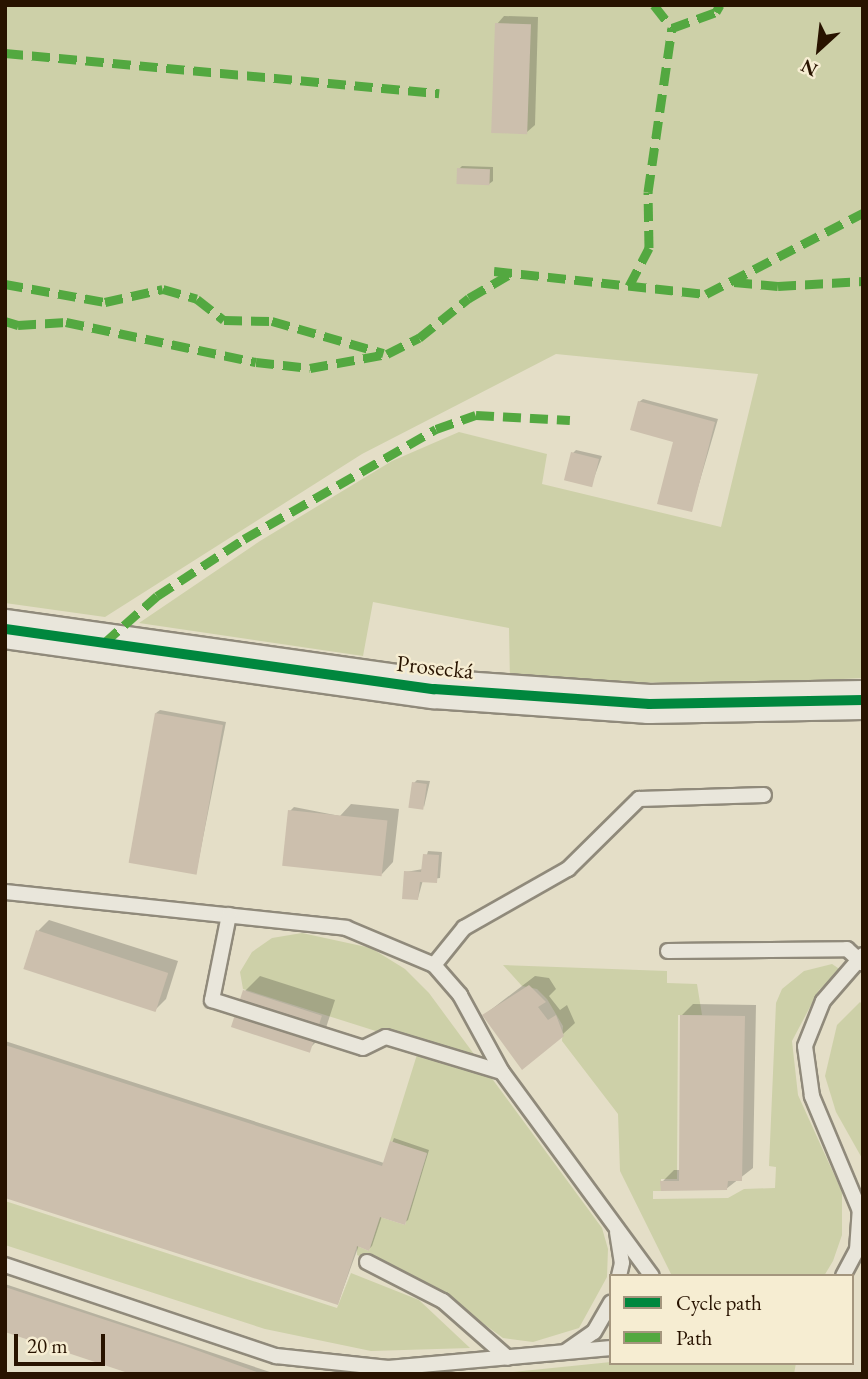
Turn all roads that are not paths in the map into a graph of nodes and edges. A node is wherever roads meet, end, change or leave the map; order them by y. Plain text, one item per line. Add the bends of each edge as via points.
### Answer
1 (5, 629) edge
2 (863, 700) edge
3 (765, 795) dead end
4 (5, 892) edge
5 (229, 915) junction
6 (668, 951) dead end
7 (862, 959) edge
8 (434, 965) junction
9 (502, 1073) junction
10 (616, 1228) junction
11 (367, 1262) dead end
12 (5, 1265) edge
13 (619, 1274) edge
14 (650, 1274) edge
15 (845, 1274) edge
16 (609, 1306) edge
17 (609, 1349) edge
18 (563, 1354) junction
19 (508, 1358) junction
20 (316, 1367) edge

1 - 2 main road, Prosecká via 434,689 649,704
3 - 8 lane via 639,799 568,869 464,928
4 - 5 lane
5 - 8 lane via 346,928
5 - 9 lane via 212,1000 363,1048 386,1037
6 - 7 lane via 847,949
7 - 15 lane via 823,1001 805,1046 812,1097 860,1211 858,1250
8 - 9 lane via 460,995
9 - 10 lane
10 - 13 lane via 622,1263
10 - 14 lane
11 - 19 lane via 443,1301
12 - 20 lane
16 - 18 lane via 594,1332
17 - 18 lane
18 - 19 lane
19 - 20 lane via 388,1368

